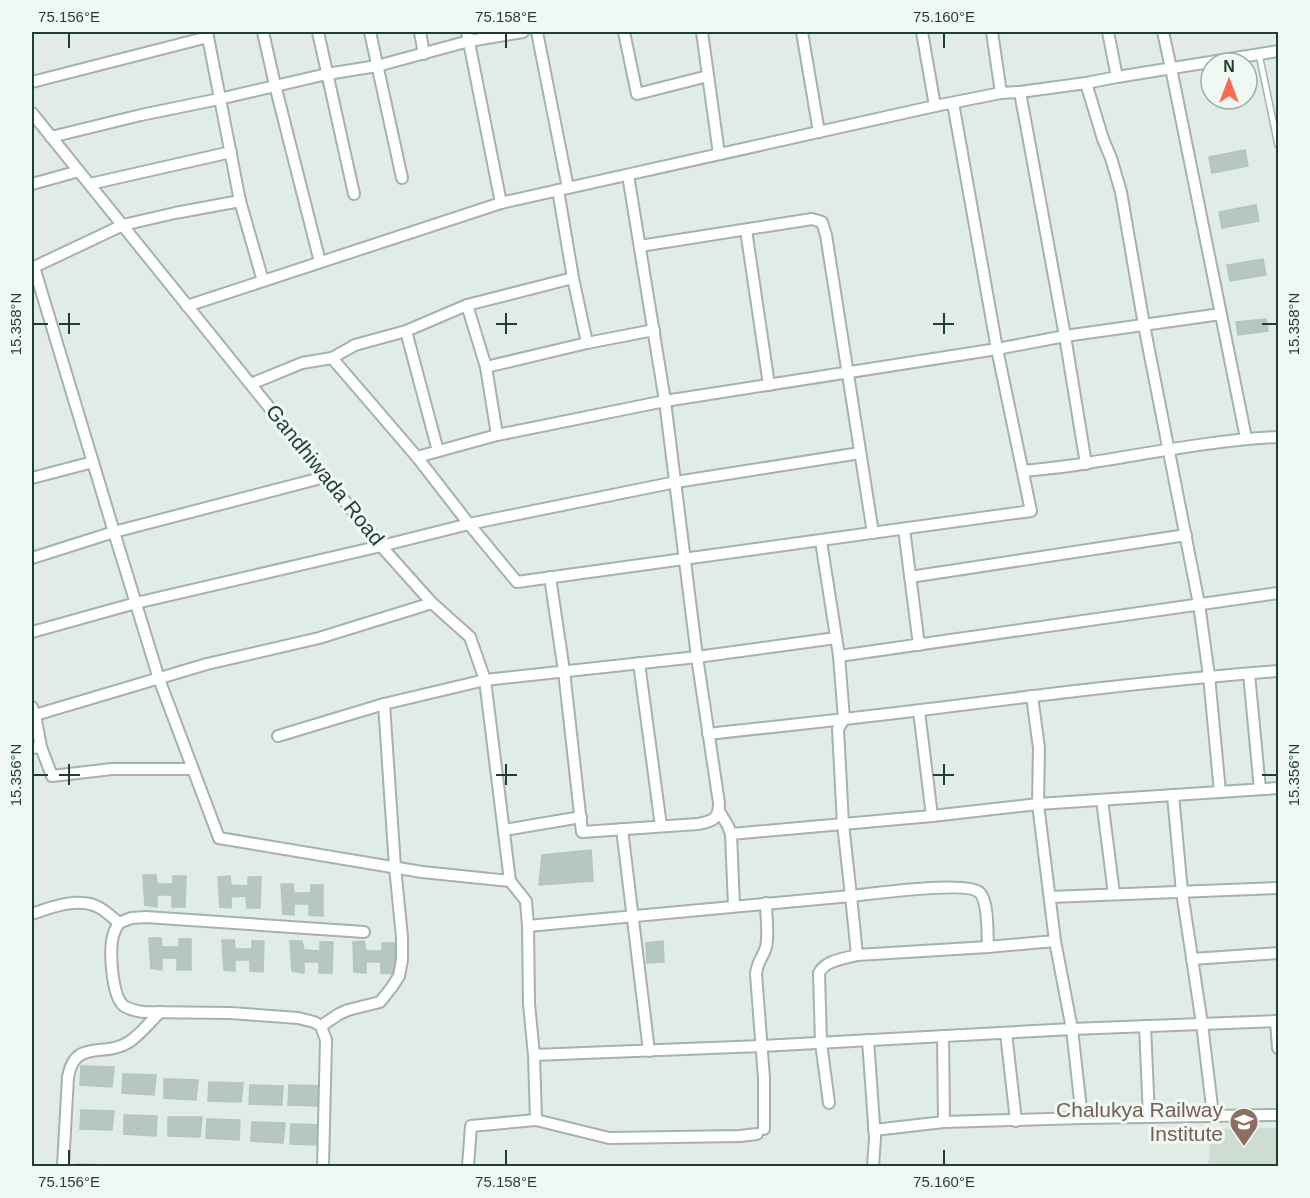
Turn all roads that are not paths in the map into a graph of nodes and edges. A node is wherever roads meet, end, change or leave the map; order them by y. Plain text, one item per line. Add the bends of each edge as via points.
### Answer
1 (263, 32) edge
2 (318, 32) edge
3 (370, 32) edge
4 (420, 32) edge
5 (523, 32) edge
6 (537, 32) edge
7 (624, 32) edge
8 (702, 32) edge
9 (802, 32) edge
10 (922, 32) edge
11 (992, 32) edge
12 (1108, 32) edge
13 (1162, 32) edge
14 (207, 34) edge
15 (468, 36) edge
16 (1278, 51) edge
17 (424, 54) junction
18 (1259, 54) edge
19 (1259, 59) edge
20 (1199, 64) edge
21 (378, 66) junction
22 (1172, 68) junction
23 (327, 74) junction
24 (708, 76) junction
25 (1117, 76) junction
26 (32, 82) edge
27 (1086, 83) junction
28 (275, 85) junction
29 (1020, 92) junction
30 (1001, 93) junction
31 (219, 99) junction
32 (953, 103) junction
33 (935, 106) junction
34 (32, 113) edge
35 (819, 132) junction
36 (51, 137) junction
37 (1278, 145) edge
38 (231, 152) junction
39 (719, 154) junction
40 (79, 171) junction
41 (628, 175) junction
42 (402, 178) dead end
43 (32, 184) edge
44 (90, 184) junction
45 (563, 189) junction
46 (354, 194) dead end
47 (240, 201) junction
48 (501, 203) junction
49 (123, 225) junction
50 (746, 230) junction
51 (640, 246) junction
52 (320, 262) junction
53 (33, 268) edge
54 (573, 278) junction
55 (263, 281) junction
56 (467, 305) junction
57 (187, 306) junction
58 (1221, 314) junction
59 (1144, 325) junction
60 (654, 330) junction
61 (406, 331) junction
62 (1065, 336) junction
63 (587, 343) junction
64 (997, 349) junction
65 (332, 358) junction
66 (486, 367) junction
67 (848, 372) junction
68 (251, 384) junction
69 (769, 385) junction
70 (665, 401) junction
71 (497, 435) junction
72 (1278, 437) edge
73 (1246, 438) junction
74 (1168, 449) junction
75 (438, 451) junction
76 (860, 453) junction
77 (417, 457) junction
78 (93, 462) junction
79 (1086, 464) junction
80 (1023, 471) junction
81 (325, 477) junction
82 (32, 478) edge
83 (676, 482) junction
84 (469, 524) junction
85 (904, 529) junction
86 (114, 532) junction
87 (873, 533) junction
88 (1186, 535) junction
89 (821, 541) junction
90 (381, 546) junction
91 (32, 558) edge
92 (686, 559) junction
93 (550, 577) junction
94 (910, 577) junction
95 (1278, 593) edge
96 (136, 603) junction
97 (432, 603) junction
98 (1199, 604) junction
99 (32, 632) edge
100 (836, 638) junction
101 (919, 645) junction
102 (839, 656) junction
103 (697, 657) junction
104 (639, 663) junction
105 (564, 671) junction
106 (1278, 672) edge
107 (1249, 674) junction
108 (1209, 676) junction
109 (159, 678) junction
110 (485, 680) junction
111 (1032, 696) junction
112 (384, 704) junction
113 (33, 711) edge
114 (919, 711) junction
115 (844, 719) junction
116 (708, 734) junction
117 (278, 735) dead end
118 (36, 747) edge
119 (193, 769) junction
120 (1278, 788) edge
121 (1260, 789) junction
122 (1220, 792) junction
123 (1173, 795) junction
124 (1101, 800) junction
125 (1038, 804) junction
126 (719, 811) junction
127 (932, 816) junction
128 (581, 817) junction
129 (843, 824) junction
130 (661, 826) junction
131 (622, 829) junction
132 (504, 830) junction
133 (731, 834) junction
134 (395, 867) junction
135 (510, 881) junction
136 (1278, 888) edge
137 (1182, 892) junction
138 (1114, 894) junction
139 (851, 896) junction
140 (1050, 897) junction
141 (766, 903) junction
142 (734, 906) junction
143 (32, 914) edge
144 (632, 916) junction
145 (119, 922) junction
146 (528, 926) junction
147 (364, 933) dead end
148 (1055, 941) junction
149 (988, 947) junction
150 (1278, 953) edge
151 (857, 955) junction
152 (1192, 959) junction
153 (160, 1012) junction
154 (1277, 1021) edge
155 (1202, 1024) junction
156 (321, 1026) junction
157 (1145, 1026) junction
158 (1072, 1029) junction
159 (1006, 1033) junction
160 (943, 1036) junction
161 (868, 1040) junction
162 (821, 1043) junction
163 (761, 1046) junction
164 (1278, 1048) edge
165 (649, 1051) junction
166 (534, 1055) junction
167 (829, 1103) dead end
168 (1213, 1115) junction
169 (1278, 1115) edge
170 (1149, 1117) junction
171 (1082, 1118) junction
172 (536, 1120) junction
173 (1016, 1121) junction
174 (945, 1122) junction
175 (874, 1130) junction
176 (63, 1167) edge
177 (323, 1167) edge
178 (468, 1167) edge
179 (873, 1167) edge

1 - 28 street
2 - 23 street
3 - 21 street
4 - 17 street
5 - 15 street
6 - 45 street
7 - 24 street via 637,94
8 - 24 street
9 - 35 street
10 - 33 street
11 - 30 street
12 - 25 street
13 - 22 street
14 - 26 street
14 - 31 street
15 - 17 street
15 - 48 street
16 - 18 street
17 - 21 street
19 - 37 lane
20 - 22 street
21 - 23 street
21 - 42 street
22 - 25 street
22 - 58 street
23 - 28 street
23 - 46 street
24 - 39 street
25 - 27 street
27 - 29 street
27 - 59 street via 1121,192
28 - 31 street
28 - 52 street
29 - 30 street
29 - 62 street
30 - 32 street
31 - 36 street
31 - 38 street
32 - 33 street
32 - 64 street
33 - 35 street
34 - 36 street, Gandhiwada Road
35 - 39 street
36 - 40 street, Gandhiwada Road
38 - 44 street
38 - 47 street
39 - 41 street
40 - 43 street
40 - 44 street, Gandhiwada Road
41 - 45 street
41 - 51 street
44 - 49 street, Gandhiwada Road
45 - 48 street
45 - 54 street
47 - 49 street
47 - 55 street
48 - 52 street
49 - 53 street
49 - 57 street, Gandhiwada Road
50 - 51 street
50 - 67 street via 812,219 822,222
50 - 69 street
51 - 60 street
52 - 55 street
53 - 78 street
54 - 56 street
54 - 63 street
55 - 57 street
56 - 61 street
56 - 66 street
57 - 68 street, Gandhiwada Road
58 - 59 street
58 - 73 street
59 - 62 street
59 - 74 street
60 - 63 street
60 - 70 street
61 - 65 street via 355,345
61 - 75 street
62 - 64 street
62 - 79 street
63 - 66 street
64 - 67 street
64 - 80 street
65 - 68 street via 302,363
65 - 77 street
66 - 71 street
67 - 69 street
67 - 76 street
68 - 81 street, Gandhiwada Road
69 - 70 street
70 - 71 street
70 - 83 street
71 - 75 street
72 - 73 street
73 - 74 street
74 - 79 street
74 - 88 street
75 - 77 street
76 - 83 street
76 - 87 street
77 - 84 street
78 - 82 street
78 - 86 street
79 - 80 street
80 - 85 street via 1031,511
81 - 86 street
81 - 90 street, Gandhiwada Road
83 - 84 street
83 - 92 street
84 - 90 street
84 - 93 street via 517,582
85 - 87 street
85 - 94 street
86 - 91 street
86 - 96 street
87 - 89 street
88 - 94 street
88 - 98 street
89 - 92 street
89 - 100 street
90 - 96 street
90 - 97 street, Gandhiwada Road
92 - 93 street
92 - 103 street
93 - 105 street
94 - 101 street
95 - 98 street
96 - 99 street
96 - 109 street
97 - 109 street via 319,638
97 - 110 street, Gandhiwada Road via 470,638
98 - 101 street
98 - 108 street
100 - 102 street
100 - 103 street
101 - 102 street
102 - 115 street
103 - 104 street
103 - 116 street
104 - 105 street
104 - 130 street
105 - 110 street
105 - 128 street
106 - 107 street
107 - 108 street
107 - 121 street
108 - 111 street
108 - 122 street
109 - 113 street
109 - 119 street
110 - 112 street
110 - 132 street, Gandhiwada Road
111 - 114 street
111 - 125 street via 1039,748
112 - 117 street
112 - 134 street
113 - 118 street
114 - 115 street
114 - 127 street
115 - 116 street
115 - 129 street via 838,729
116 - 126 street
118 - 119 street via 52,776 112,769
119 - 134 street via 219,838
120 - 121 street
121 - 122 street
122 - 123 street
123 - 124 street
123 - 137 street
124 - 125 street
124 - 138 street
125 - 127 street
125 - 140 street
126 - 130 street via 708,822
126 - 133 street
127 - 129 street
128 - 131 street via 582,832
128 - 132 street
129 - 133 street
129 - 139 street
130 - 131 street
131 - 144 street
132 - 135 street, Gandhiwada Road
133 - 142 street
134 - 135 street
134 - 156 street via 402,937 399,976 380,1002 348,1010
135 - 146 street via 526,901
136 - 137 street
137 - 138 street
137 - 152 street
138 - 140 street
139 - 141 street
139 - 149 street via 907,890 977,890 984,902
139 - 151 street
140 - 148 street
141 - 142 street
141 - 163 street via 766,943 756,965
142 - 144 street
143 - 145 street via 85,903 99,907
144 - 146 street
144 - 165 street
145 - 147 street via 146,917
145 - 153 street via 111,953 118,999 132,1010
146 - 166 street
148 - 149 street
148 - 158 street
149 - 151 street
150 - 152 street
151 - 162 street via 828,963 819,974
152 - 155 street
153 - 156 street via 298,1018
153 - 176 street via 131,1041 111,1049 86,1052 70,1065
154 - 155 street
154 - 164 street
155 - 157 street
155 - 168 street
156 - 177 street via 326,1040
157 - 158 street
157 - 170 street
158 - 159 street
158 - 171 street
159 - 160 street
159 - 173 street
160 - 161 street
160 - 174 street
161 - 162 street
161 - 175 street
162 - 163 street
162 - 167 street
163 - 165 street
163 - 172 street via 764,1078 760,1131 740,1136 609,1138
165 - 166 street
166 - 172 street
168 - 169 street
168 - 170 street
170 - 171 street
171 - 173 street
172 - 178 street via 471,1126
173 - 174 street
174 - 175 street
175 - 179 street

